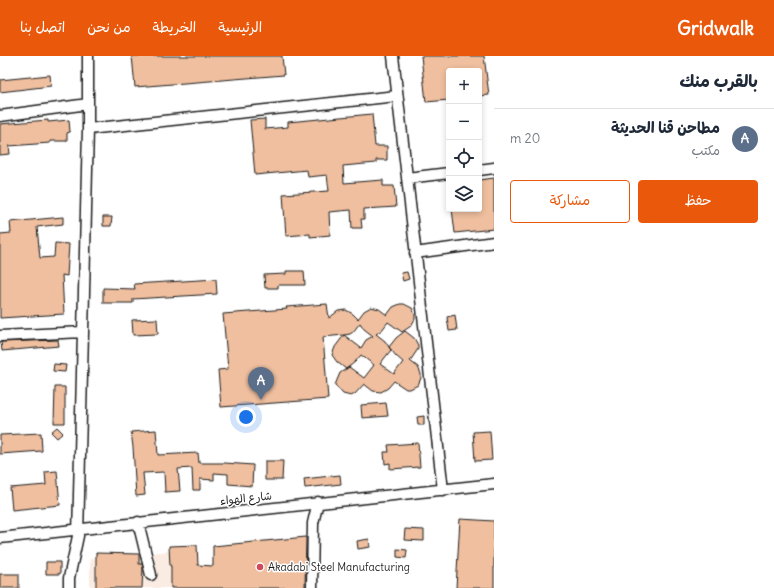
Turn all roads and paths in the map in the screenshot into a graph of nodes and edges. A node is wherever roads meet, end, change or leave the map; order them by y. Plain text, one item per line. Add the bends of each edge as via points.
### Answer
1 (88, 56) edge
2 (393, 56) edge
3 (397, 96) junction
4 (88, 104) junction
5 (0, 116) edge
6 (88, 129) junction
7 (494, 168) edge
8 (482, 170) edge
9 (446, 173) edge
10 (407, 178) junction
11 (494, 242) edge
12 (415, 253) junction
13 (83, 332) junction
14 (0, 336) edge
15 (494, 484) edge
16 (443, 490) junction
17 (318, 502) junction
18 (138, 522) junction
19 (79, 528) junction
20 (0, 538) edge
21 (151, 575) dead end
22 (69, 588) edge
23 (312, 588) edge

1 - 4 street
2 - 3 street
3 - 6 street
3 - 10 street
4 - 5 street
4 - 6 street
6 - 13 street
7 - 8 street
9 - 10 street
10 - 12 street
11 - 12 street
12 - 16 street
13 - 14 street
13 - 19 street
15 - 16 street, شارع الهواء
16 - 17 street, شارع الهواء
17 - 18 street, شارع الهواء
17 - 23 street via 313,523
18 - 19 street, شارع الهواء
18 - 21 street
19 - 20 street, شارع الهواء
19 - 22 street

